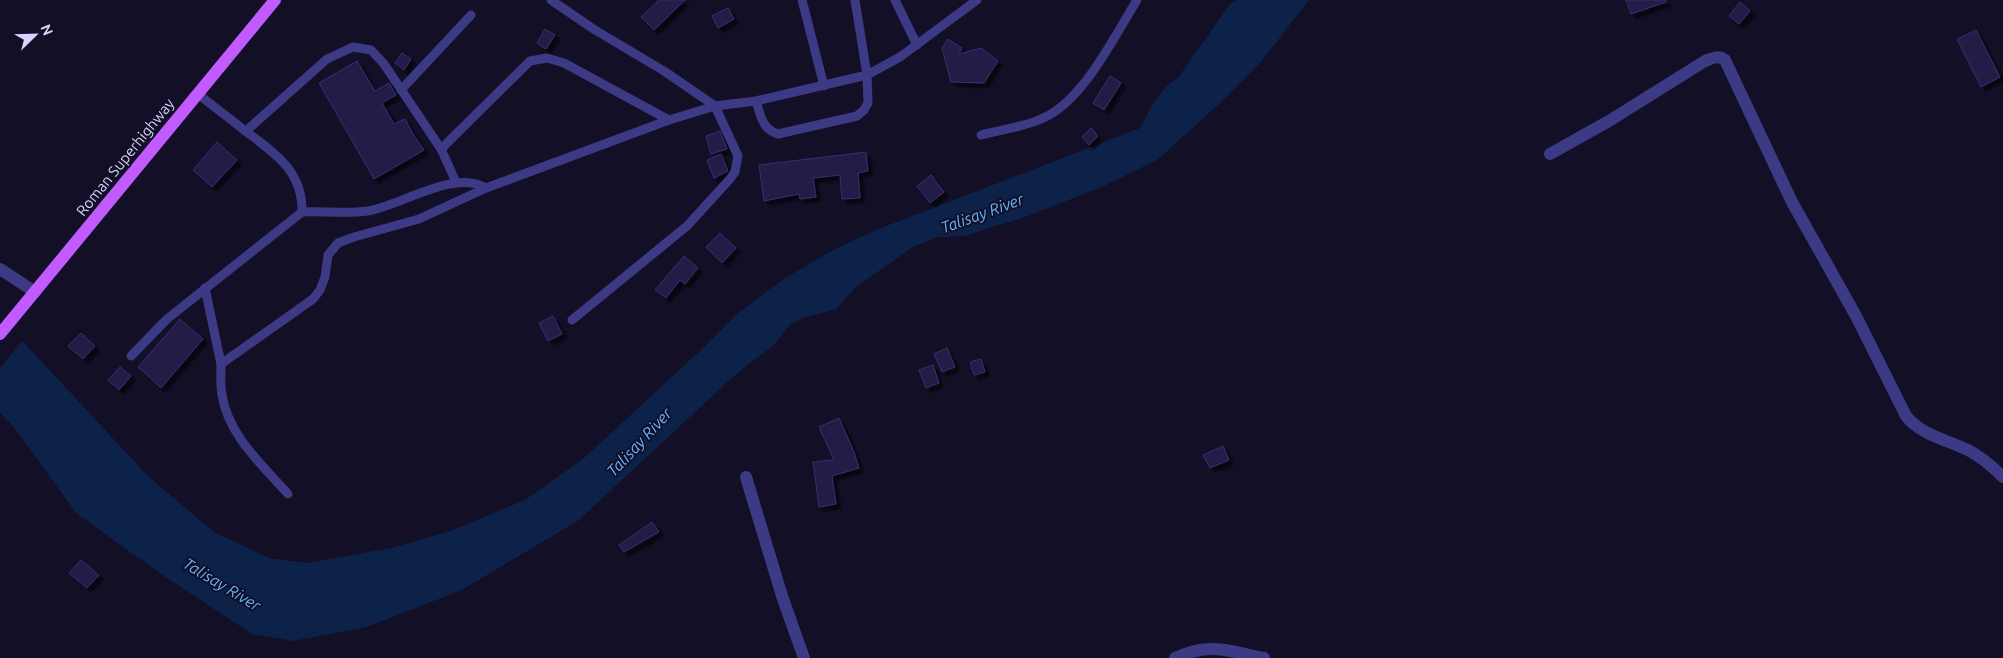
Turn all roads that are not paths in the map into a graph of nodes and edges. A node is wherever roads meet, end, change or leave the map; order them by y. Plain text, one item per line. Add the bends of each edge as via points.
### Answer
1 (275, 0) edge
2 (551, 0) edge
3 (802, 0) edge
4 (855, 0) edge
5 (895, 0) edge
6 (977, 0) edge
7 (1137, 0) edge
8 (471, 15) dead end
9 (917, 45) junction
10 (867, 75) junction
11 (824, 86) junction
12 (401, 90) junction
13 (198, 94) junction
14 (756, 101) junction
15 (715, 106) junction
16 (669, 120) junction
17 (246, 131) junction
18 (981, 135) dead end
19 (441, 149) junction
20 (1550, 154) dead end
21 (456, 182) junction
22 (486, 188) junction
23 (302, 212) junction
24 (0, 269) edge
25 (204, 288) junction
26 (35, 292) junction
27 (572, 320) dead end
28 (0, 334) edge
29 (131, 356) dead end
30 (220, 364) junction
31 (746, 477) dead end
32 (2003, 477) edge
33 (288, 494) dead end
34 (804, 658) edge
35 (1175, 658) edge
36 (1264, 658) edge

1 - 13 main road, Roman Superhighway
2 - 15 lane
3 - 11 lane
4 - 10 lane
5 - 9 lane
6 - 9 lane
7 - 18 lane via 1073,97 1042,119
8 - 12 lane
9 - 10 lane
10 - 11 lane
10 - 14 lane via 868,103 857,116 778,134 764,126
11 - 14 lane
12 - 17 lane via 371,50 353,47 327,58
12 - 19 lane
13 - 17 lane
13 - 26 main road, Roman Superhighway
14 - 15 lane
15 - 16 lane
15 - 27 lane via 738,156 735,172 687,226
16 - 19 lane via 564,62 547,58 530,61
16 - 22 lane
17 - 23 lane via 293,174 302,198
19 - 21 lane
20 - 32 street via 1697,65 1714,57 1725,60 1792,202 1856,316 1906,416 1924,432 1983,459
21 - 22 lane via 477,183
21 - 23 lane via 365,211
22 - 30 lane via 418,219 338,243 328,255 325,277 313,300
23 - 25 lane
24 - 26 street
25 - 29 lane via 167,319
25 - 30 lane
26 - 28 main road, Roman Superhighway
30 - 33 lane via 221,394 236,432
31 - 34 street
35 - 36 street via 1192,650 1211,648

